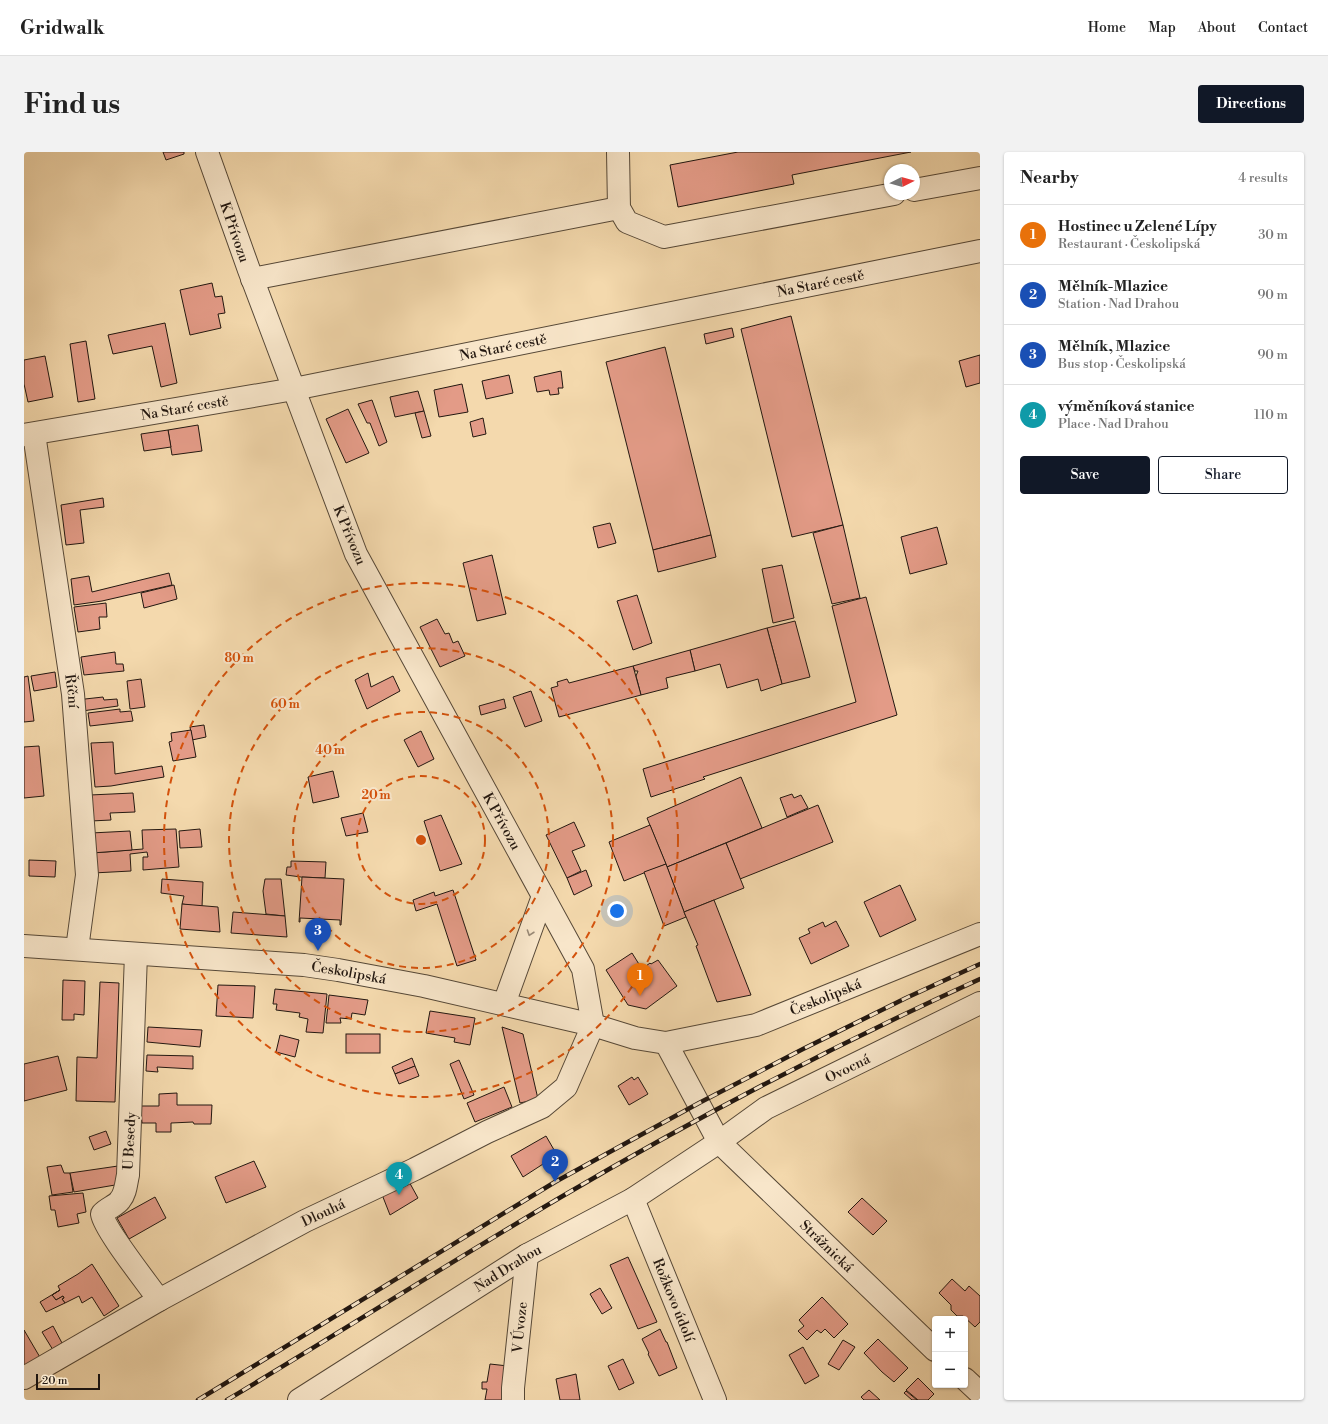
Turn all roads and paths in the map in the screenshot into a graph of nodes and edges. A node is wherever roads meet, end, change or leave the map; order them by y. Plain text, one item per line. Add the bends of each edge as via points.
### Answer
1 (207, 152) edge
2 (618, 152) edge
3 (980, 178) edge
4 (920, 189) edge
5 (884, 196) edge
6 (619, 208) junction
7 (980, 251) edge
8 (252, 279) junction
9 (294, 389) junction
10 (29, 435) edge
11 (543, 896) junction
12 (980, 934) edge
13 (24, 946) edge
14 (77, 949) junction
15 (136, 954) junction
16 (980, 1003) edge
17 (504, 1004) junction
18 (593, 1025) junction
19 (666, 1043) junction
20 (719, 1142) junction
21 (633, 1199) junction
22 (527, 1255) junction
23 (159, 1300) junction
24 (932, 1347) edge
25 (24, 1378) edge
26 (968, 1382) edge
27 (980, 1393) edge
28 (299, 1400) edge
29 (513, 1400) edge
30 (715, 1400) edge

1 - 8 street, K Přívozu
2 - 6 street
3 - 4 street
5 - 6 street via 664,237 627,222
6 - 8 street
7 - 9 street, Na Staré cestě
8 - 9 street, K Přívozu
9 - 10 street, Na Staré cestě
9 - 11 street, K Přívozu via 356,554
10 - 14 street, Říční via 73,694 87,875
11 -> 17 street
11 - 18 street, K Přívozu via 583,969
12 - 19 street, Českolipská via 756,1025
13 - 14 street, Českolipská
14 - 15 street, Českolipská
15 - 17 street, Českolipská via 304,965 424,986
15 - 23 street, U Besedy via 128,1175 120,1201 102,1214 116,1240
16 - 20 street, Ovocná via 766,1108
17 - 18 street, Českolipská
18 - 19 street, Českolipská via 635,1038
18 - 23 street, Dlouhá via 566,1087 542,1107 304,1221
19 - 20 street
20 - 21 street, Nad Drahou
20 - 24 street, Strážnická
21 - 22 street, Nad Drahou
21 - 30 street, Rožkovo údolí
22 - 28 street, Nad Drahou
22 - 29 street, V Úvoze
23 - 25 street, Dlouhá
26 - 27 street

